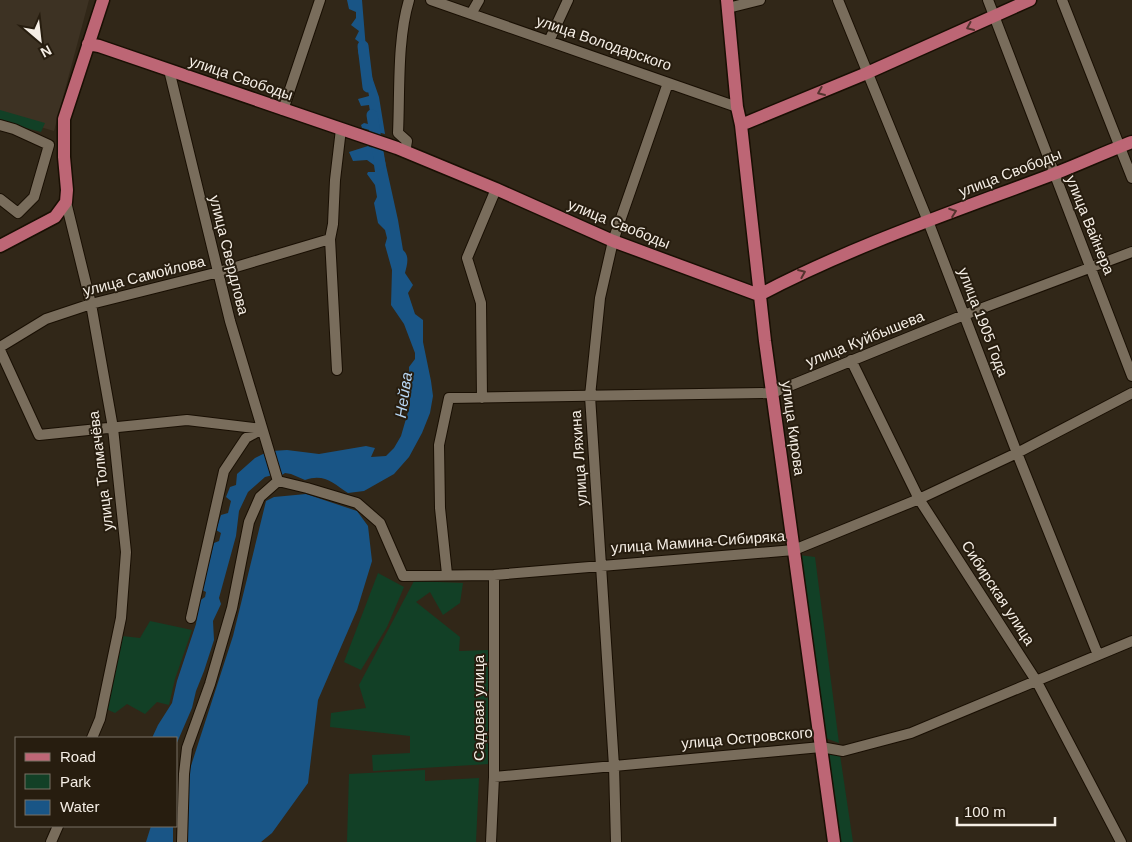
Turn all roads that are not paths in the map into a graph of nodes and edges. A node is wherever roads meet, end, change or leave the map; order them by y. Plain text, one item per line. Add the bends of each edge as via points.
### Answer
1 (103, 0) edge
2 (320, 0) edge
3 (410, 0) edge
4 (431, 0) edge
5 (479, 0) edge
6 (568, 0) edge
7 (760, 0) edge
8 (838, 0) edge
9 (988, 0) edge
10 (1030, 0) edge
11 (1062, 0) edge
12 (728, 9) edge
13 (471, 14) junction
14 (994, 16) junction
15 (549, 41) junction
16 (88, 44) junction
17 (169, 70) junction
18 (867, 72) junction
19 (668, 83) junction
20 (737, 107) junction
21 (283, 110) junction
22 (0, 125) edge
23 (741, 125) junction
24 (341, 129) junction
25 (1132, 142) edge
26 (1120, 147) junction
27 (401, 150) junction
28 (1054, 174) junction
29 (1132, 178) edge
30 (496, 189) junction
31 (0, 199) edge
32 (66, 202) junction
33 (928, 221) junction
34 (330, 239) junction
35 (613, 241) junction
36 (0, 246) edge
37 (1132, 252) edge
38 (1091, 268) junction
39 (219, 272) junction
40 (759, 295) junction
41 (91, 304) junction
42 (964, 315) junction
43 (0, 349) edge
44 (851, 360) junction
45 (337, 370) dead end
46 (1132, 376) edge
47 (772, 393) junction
48 (1132, 393) edge
49 (590, 396) junction
50 (482, 398) junction
51 (113, 428) junction
52 (262, 428) junction
53 (1017, 453) junction
54 (278, 482) junction
55 (919, 499) junction
56 (794, 550) junction
57 (602, 565) junction
58 (447, 574) junction
59 (494, 575) junction
60 (191, 618) dead end
61 (1132, 641) edge
62 (1098, 655) junction
63 (1037, 682) junction
64 (92, 737) edge
65 (821, 746) junction
66 (614, 766) junction
67 (494, 777) junction
68 (58, 827) edge
69 (51, 842) edge
70 (182, 842) edge
71 (491, 842) edge
72 (616, 842) edge
73 (834, 842) edge
74 (1121, 842) edge

1 - 16 main road
2 - 21 street
3 - 27 street via 402,40 398,133 407,142
4 - 13 street, улица Володарского
5 - 13 street
6 - 15 street
7 - 12 street
8 - 18 street, улица 1905 Года
9 - 14 street, улица Вайнера
10 - 14 main road
11 - 26 street
12 - 20 main road, улица Кирова
13 - 15 street, улица Володарского
14 -> 18 main road
14 - 28 street, улица Вайнера
15 - 19 street, улица Володарского
16 - 17 main road, улица Свободы
16 - 32 main road via 64,119
17 - 21 main road, улица Свободы
17 - 39 street, улица Свердлова
18 -> 23 main road
18 - 33 street, улица 1905 Года
19 - 20 street, улица Володарского
19 - 35 street, улица Ляхина
20 - 23 main road, улица Кирова
21 - 24 main road, улица Свободы
22 - 31 street via 49,145 34,197 18,213
23 - 40 main road, улица Кирова
24 - 27 main road, улица Свободы
24 - 34 street
25 - 26 main road, улица Свободы
26 - 28 main road, улица Свободы
26 - 29 street
27 - 30 main road, улица Свободы
33 -> 28 main road, улица Свободы
28 - 38 street, улица Вайнера
30 - 35 main road, улица Свободы
30 - 50 street via 467,258 481,303
32 - 36 main road via 55,217
32 - 41 street, улица Толмачёва
40 -> 33 main road, улица Свободы via 796,276
33 - 42 street, улица 1905 Года
34 - 39 street, улица Самойлова
34 - 45 street
35 - 40 main road, улица Свободы
35 - 49 street, улица Ляхина via 600,298
37 - 38 street, улица Куйбышева
38 - 42 street, улица Куйбышева
38 - 46 street, улица Вайнера
39 - 41 street, улица Самойлова
39 - 52 street, улица Свердлова
40 - 47 main road, улица Кирова
41 - 43 street, улица Самойлова via 46,319
41 - 51 street, улица Толмачёва
42 - 44 street, улица Куйбышева
42 - 53 street, улица 1905 Года
43 - 51 street via 39,435
44 - 47 street, улица Куйбышева
44 - 55 street, Сибирская улица
47 - 49 street, улица Куйбышева
47 - 56 main road, улица Кирова
48 - 53 street, улица Мамина-Сибиряка
49 - 50 street, улица Куйбышева
49 - 57 street, улица Ляхина
50 - 58 street, улица Куйбышева via 449,398 439,445 440,508
51 - 52 street via 187,420
51 - 64 street, улица Толмачёва via 126,552 121,618 100,719
52 - 54 street, улица Свердлова
52 - 60 street via 246,438 224,472
53 - 55 street, улица Мамина-Сибиряка
53 - 62 street, улица 1905 Года
54 - 58 street, улица Мамина-Сибиряка via 357,503 380,523 403,576
54 - 70 street via 260,497 249,522 232,608 210,684 186,748
55 - 56 street, улица Мамина-Сибиряка
55 - 63 street, Сибирская улица
56 - 57 street, улица Мамина-Сибиряка
56 - 65 main road, улица Кирова
57 - 59 street, улица Мамина-Сибиряка
57 - 66 street, улица Ляхина
58 - 59 street, улица Мамина-Сибиряка
59 - 67 street, Садовая улица
61 - 62 street, улица Островского
62 - 63 street, улица Островского
63 - 65 street, улица Островского via 911,733 843,751
63 - 74 street, Сибирская улица
65 - 66 street, улица Островского
65 - 73 main road, улица Кирова
66 - 67 street, улица Островского
66 - 72 street, улица Ляхина
67 - 71 street, Садовая улица
68 - 69 street

